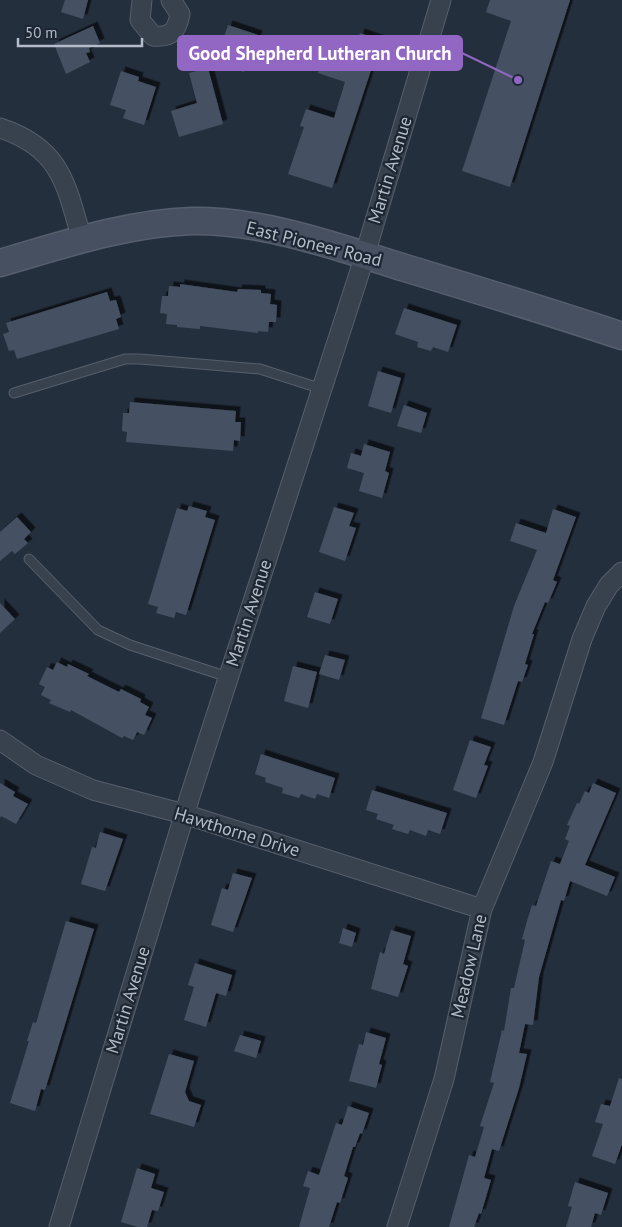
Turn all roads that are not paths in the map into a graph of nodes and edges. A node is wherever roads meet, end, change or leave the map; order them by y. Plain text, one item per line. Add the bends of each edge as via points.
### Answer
1 (142, 0) edge
2 (171, 0) edge
3 (441, 0) edge
4 (0, 128) edge
5 (82, 240) junction
6 (364, 255) junction
7 (0, 263) edge
8 (622, 336) edge
9 (322, 389) junction
10 (14, 393) dead end
11 (29, 559) dead end
12 (622, 572) edge
13 (228, 677) junction
14 (0, 740) edge
15 (184, 814) junction
16 (482, 909) junction
17 (59, 1227) edge
18 (397, 1227) edge

1 - 2 street via 140,20 153,36 164,38 173,33 180,14
3 - 6 street, Martin Avenue
4 - 5 street via 33,142 54,164 70,198
5 - 6 main road, East Pioneer Road via 156,224 193,221 264,229
5 - 7 main road, East Pioneer Road
6 - 8 main road, East Pioneer Road
6 - 9 street, Martin Avenue
9 - 10 lane via 260,369 125,359
9 - 13 street, Martin Avenue
11 - 13 lane via 98,630 130,645
12 - 16 street, Meadow Lane via 596,606 582,639 543,762
13 - 15 street, Martin Avenue
14 - 15 street, Hawthorne Drive via 36,765 72,782
15 - 16 street, Hawthorne Drive
15 - 17 street, Martin Avenue
16 - 18 street, Meadow Lane via 444,1078

